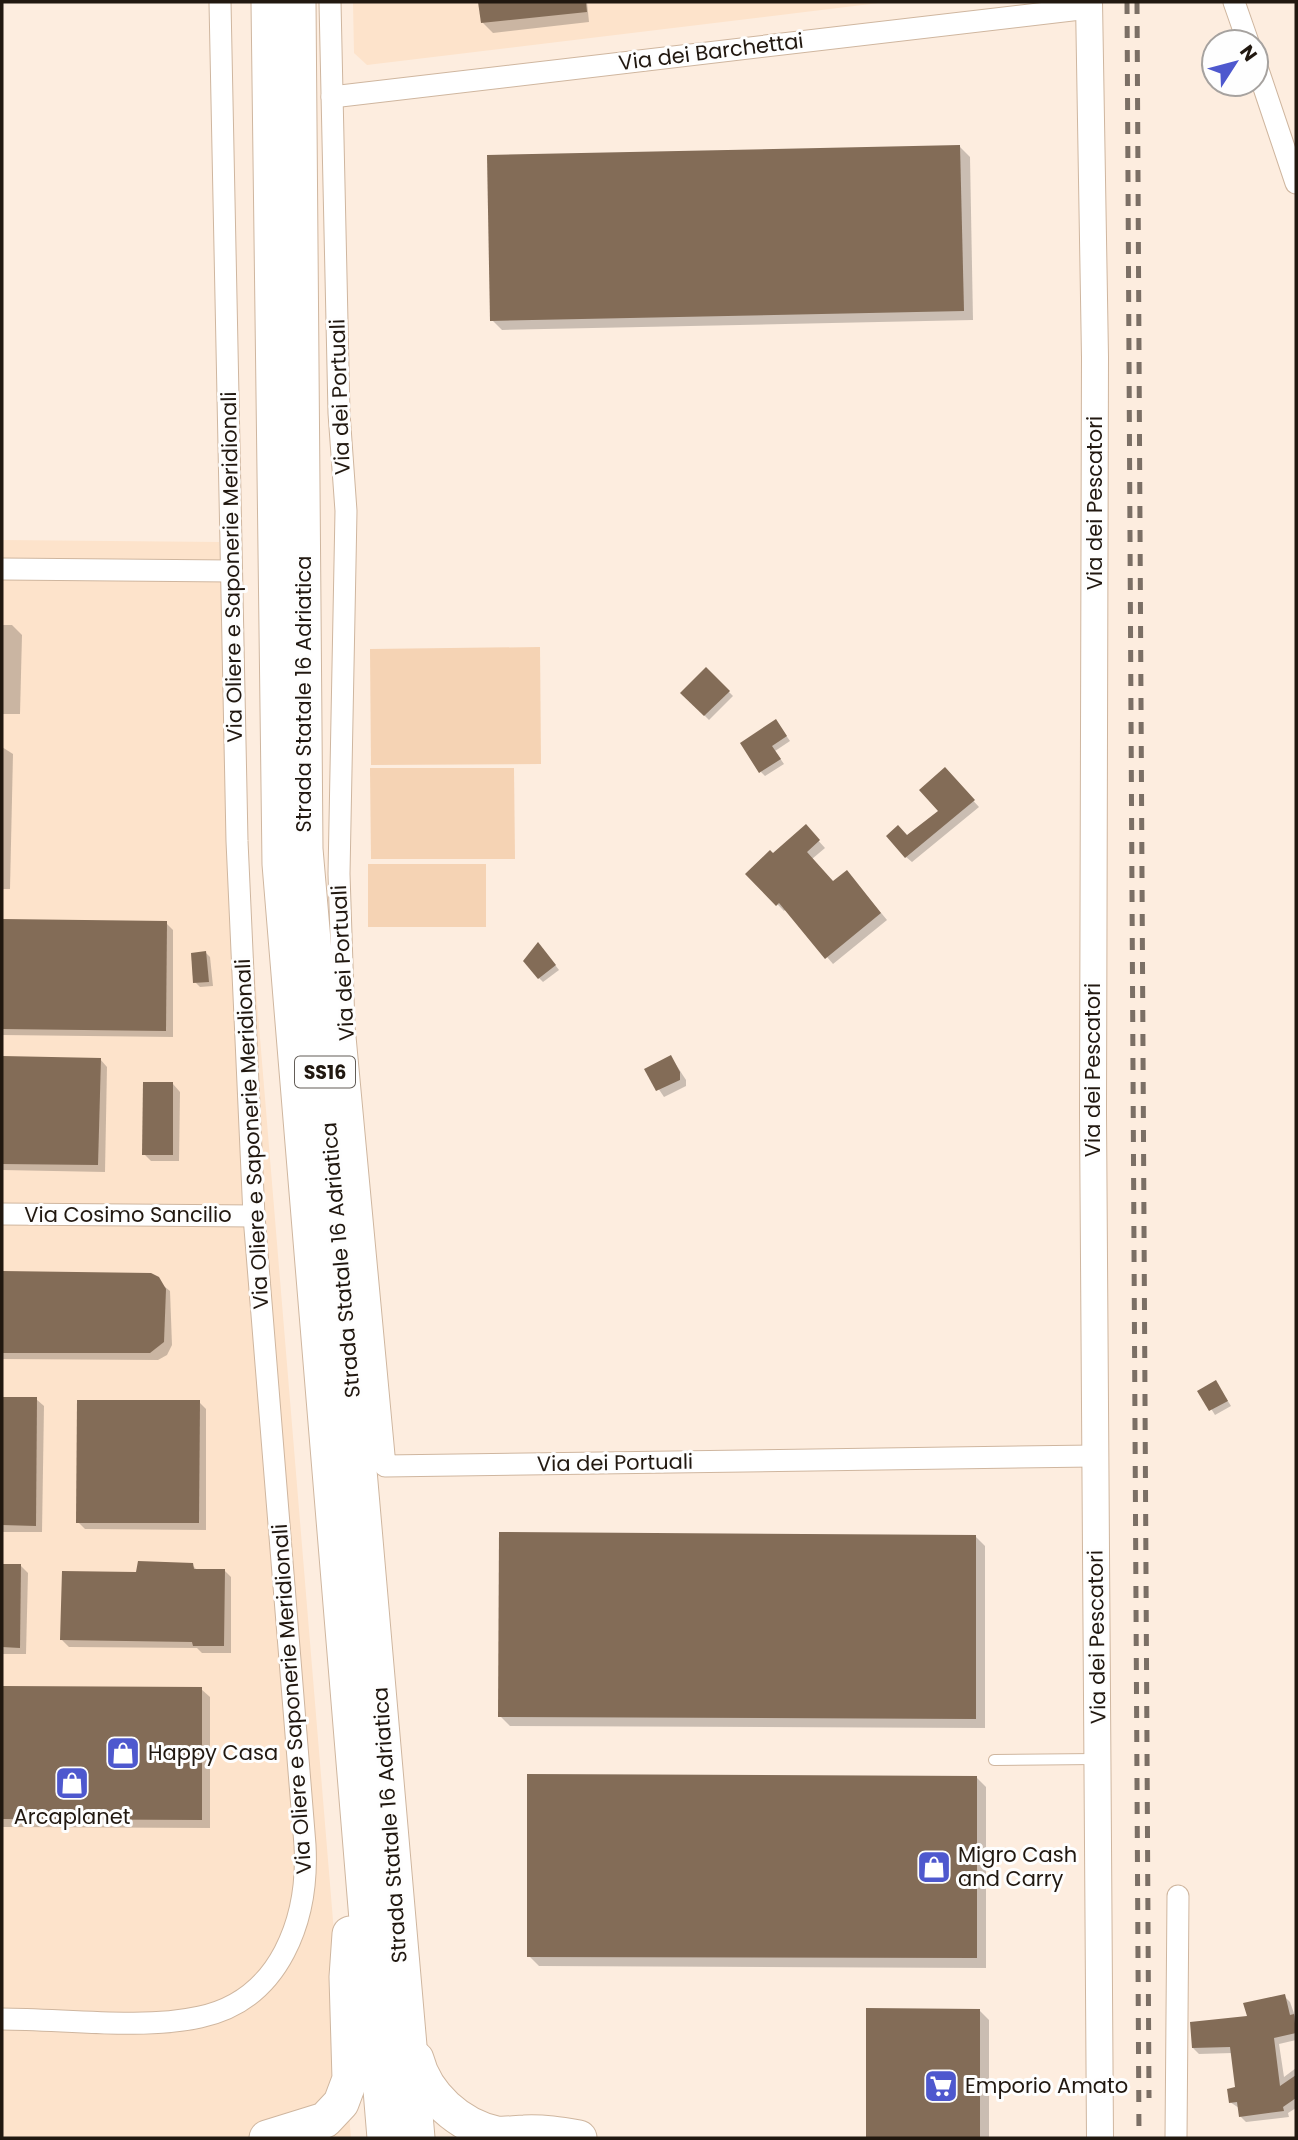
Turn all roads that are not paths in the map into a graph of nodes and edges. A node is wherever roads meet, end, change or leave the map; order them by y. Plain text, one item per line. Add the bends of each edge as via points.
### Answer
1 (220, 2) edge
2 (269, 2) edge
3 (298, 2) edge
4 (330, 2) edge
5 (1234, 2) edge
6 (1089, 5) edge
7 (1243, 28) edge
8 (332, 97) junction
9 (1267, 98) edge
10 (1296, 183) edge
11 (2, 569) edge
12 (232, 571) junction
13 (2, 1214) edge
14 (254, 1216) junction
15 (1094, 1456) junction
16 (1099, 1759) junction
17 (994, 1760) dead end
18 (358, 1826) junction
19 (1178, 1896) dead end
20 (404, 2008) junction
21 (2, 2019) edge
22 (555, 2137) edge
23 (267, 2138) edge
24 (385, 2138) edge
25 (417, 2138) edge
26 (1100, 2138) edge
27 (1176, 2138) edge

1 - 12 street, Via Oliere e Saponerie Meridionali
2 - 18 highway, Strada Statale 16 Adriatica / SS16 via 281,864
3 - 20 highway, Strada Statale 16 Adriatica / SS16 via 305,849
4 - 8 street, Via dei Portuali
5 - 7 street
6 - 8 street, Via dei Barchettai
6 - 15 street, Via dei Pescatori via 1095,357
8 - 15 street, Via dei Portuali via 339,412 346,511 339,874 343,999 384,1466
9 - 10 street
11 - 12 street
12 - 14 street, Via Oliere e Saponerie Meridionali via 237,841
13 - 14 street, Via Cosimo Sancilio
14 - 21 street, Via Oliere e Saponerie Meridionali via 307,1870 298,1925 286,1952 264,1979 233,2004 204,2016 141,2021
15 - 16 street, Via dei Pescatori
16 - 17 lane
16 - 26 street, Via dei Pescatori
18 - 23 highway via 347,1977 350,2079 341,2103 324,2120
18 - 24 highway, Strada Statale 16 Adriatica / SS16
19 - 27 street
20 - 22 highway via 421,2077 435,2100 497,2134
20 - 25 highway, Strada Statale 16 Adriatica / SS16

